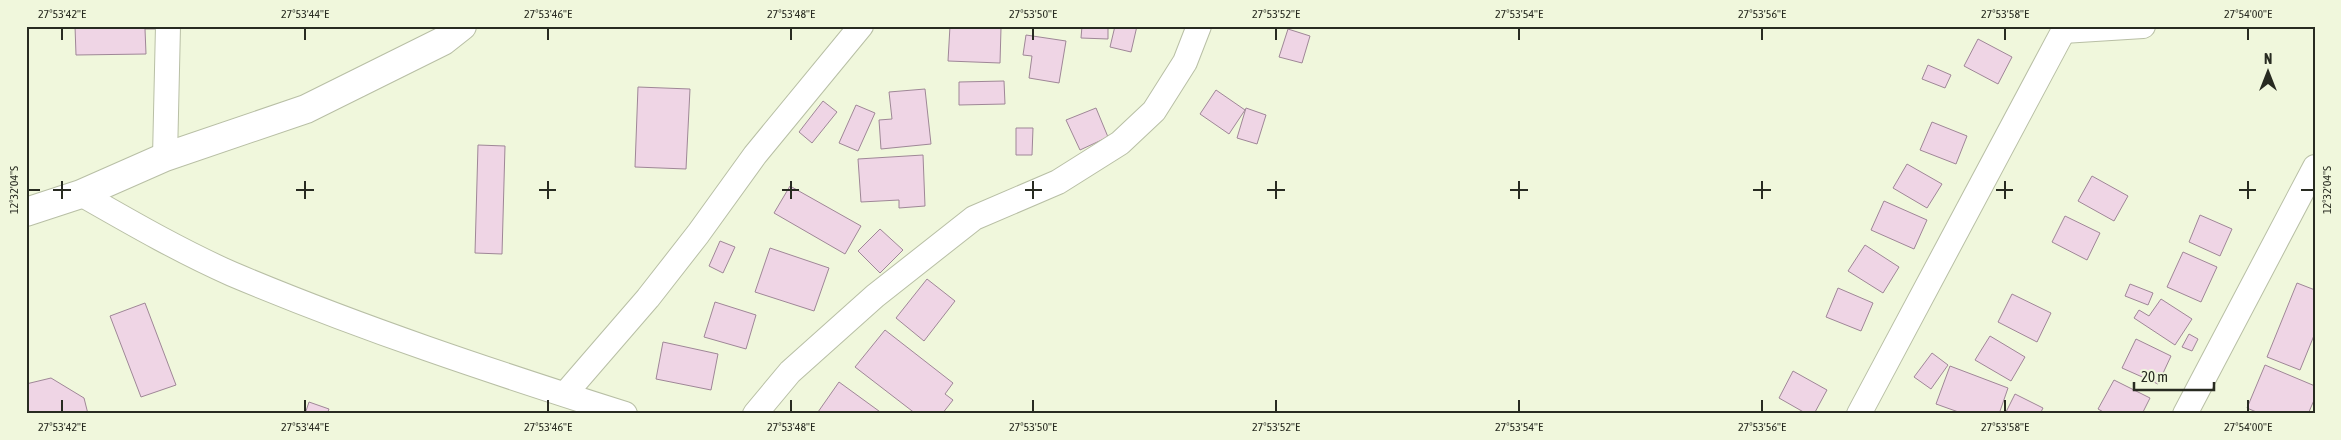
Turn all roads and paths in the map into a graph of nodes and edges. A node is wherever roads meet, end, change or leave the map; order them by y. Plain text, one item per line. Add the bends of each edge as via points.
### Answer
1 (168, 26) edge
2 (861, 26) edge
3 (1200, 26) edge
4 (2143, 26) edge
5 (2064, 28) edge
6 (449, 31) edge
7 (165, 157) junction
8 (2313, 176) edge
9 (81, 194) junction
10 (26, 212) edge
11 (565, 394) junction
12 (626, 414) edge
13 (755, 414) edge
14 (1859, 414) edge
15 (2185, 414) edge

1 - 7 street
2 - 11 street via 755,155 648,298
3 - 13 street via 1185,62 1154,111 1120,143 1058,182 974,218 875,296 790,372
4 - 5 street
5 - 14 street
6 - 7 street via 306,109
7 - 9 street
8 - 15 street
9 - 10 street
9 - 11 street via 142,229 231,273 386,334
11 - 12 street

